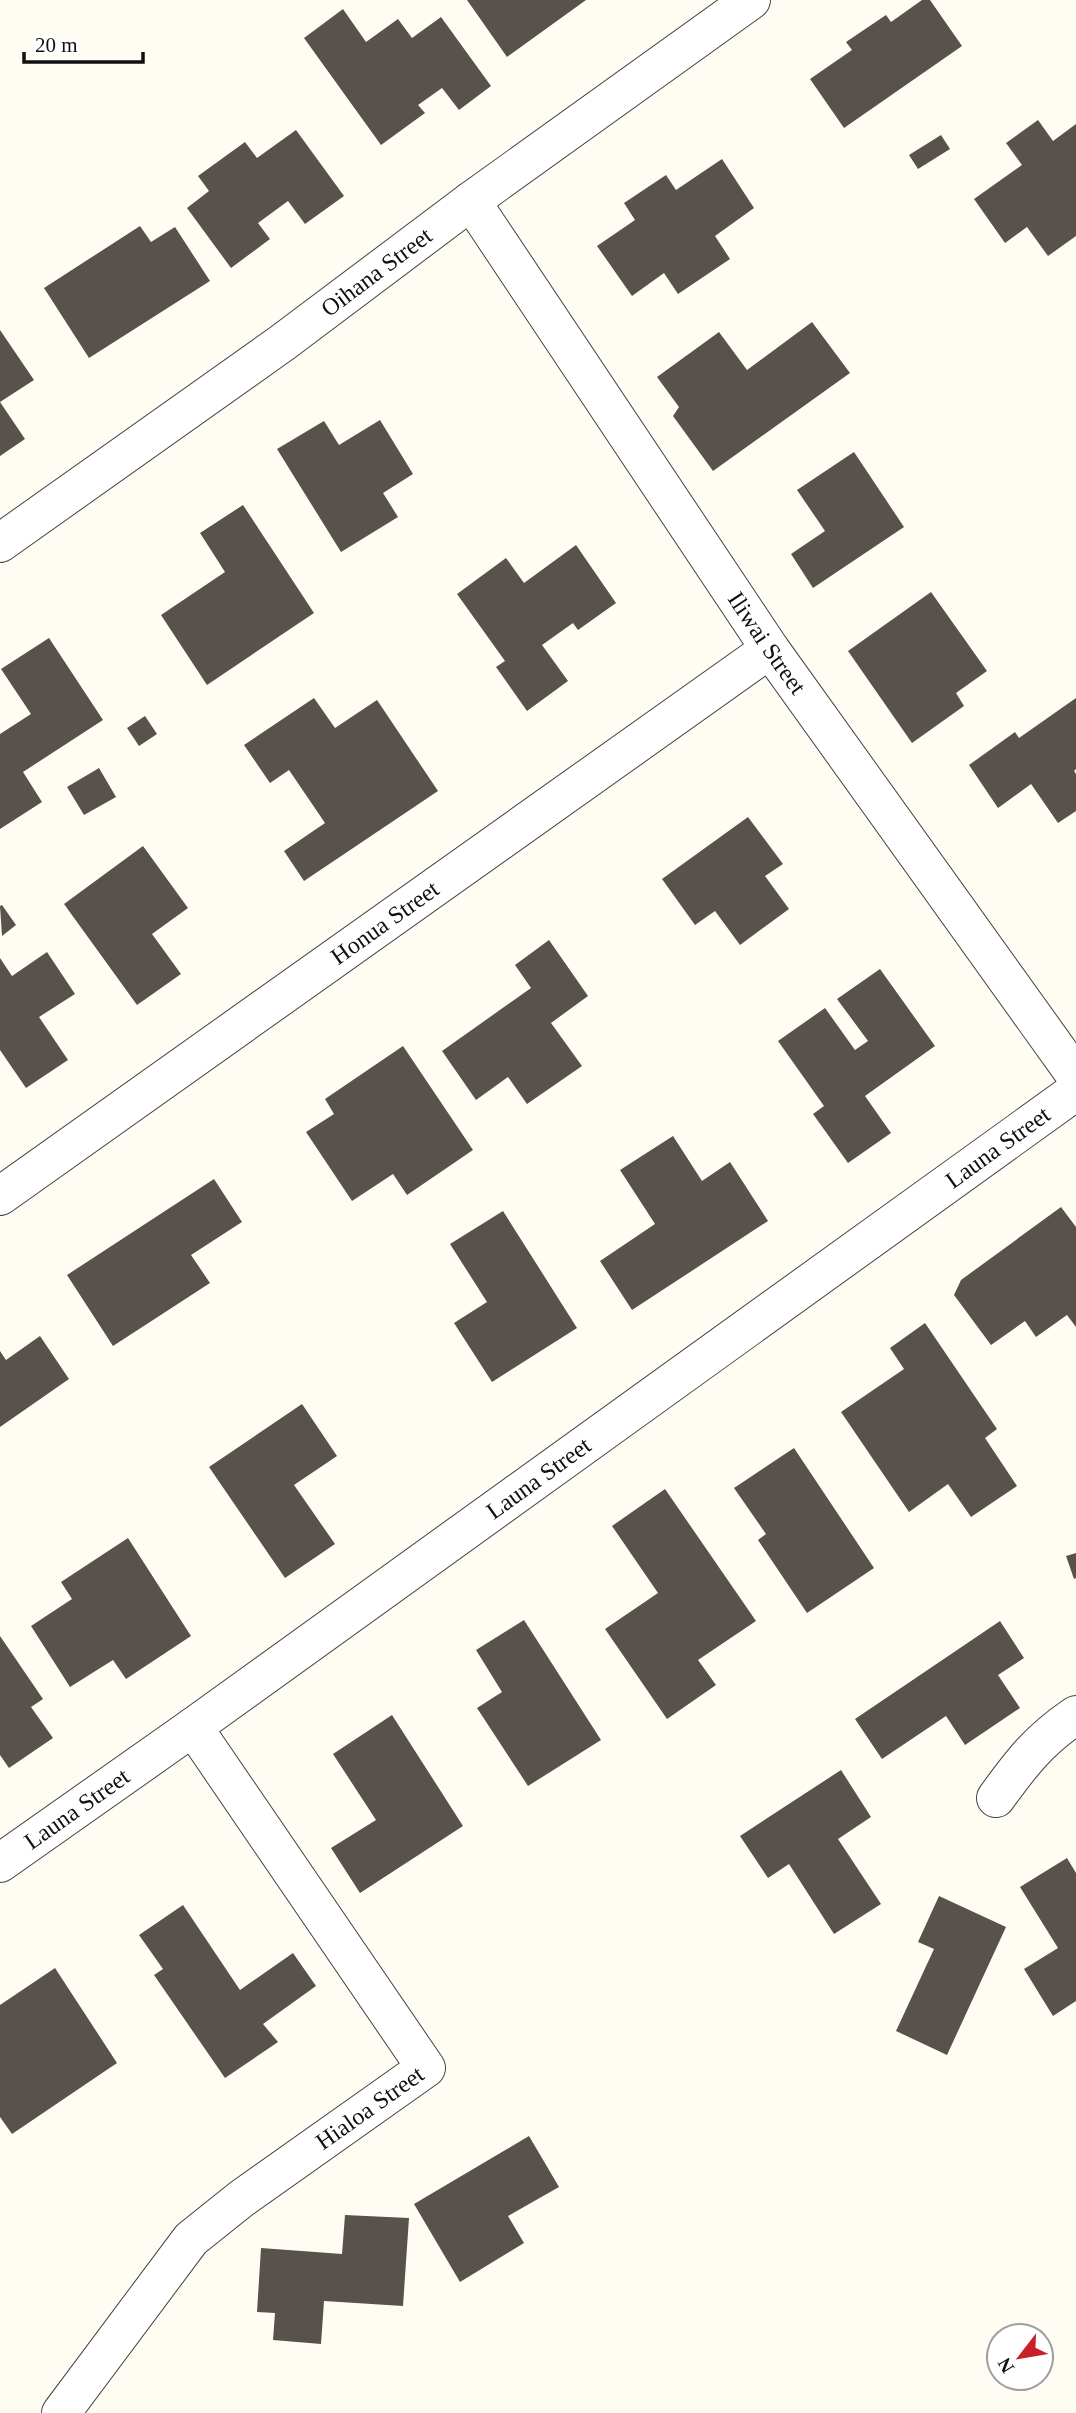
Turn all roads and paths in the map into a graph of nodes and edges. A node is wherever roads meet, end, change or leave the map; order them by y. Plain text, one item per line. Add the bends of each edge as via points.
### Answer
1 (751, 0) edge
2 (471, 201) junction
3 (0, 543) edge
4 (771, 649) junction
5 (1076, 1076) edge
6 (1076, 1091) edge
7 (0, 1196) edge
8 (1076, 1715) edge
9 (193, 1727) junction
10 (996, 1798) dead end
11 (0, 1863) edge
12 (61, 2413) edge

1 - 2 street, Oihana Street
2 - 3 street, Oihana Street via 282,343
2 - 4 street, Iliwai Street
4 - 5 street, Iliwai Street
4 - 7 street, Honua Street
6 - 9 street, Launa Street
8 - 10 street via 1028,1754
9 - 11 street, Launa Street
9 - 12 street, Hialoa Street via 426,2068 191,2239

